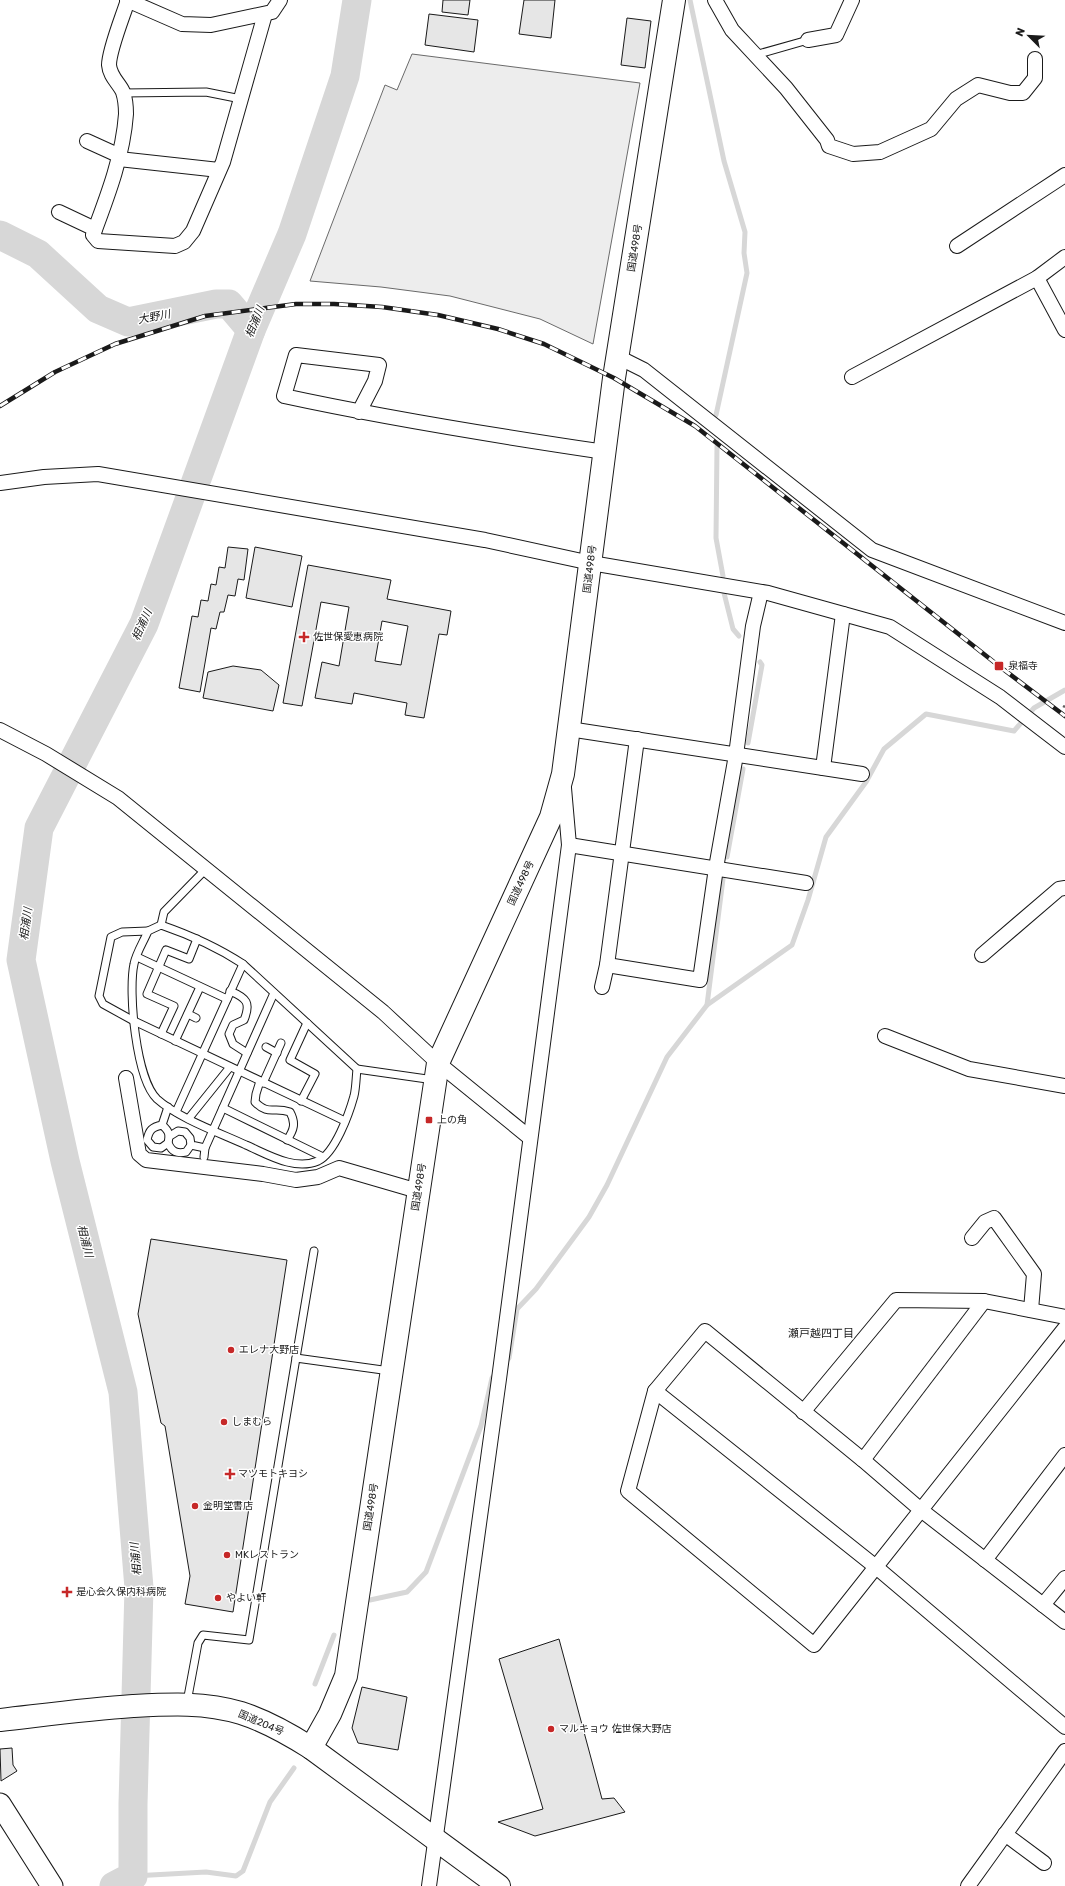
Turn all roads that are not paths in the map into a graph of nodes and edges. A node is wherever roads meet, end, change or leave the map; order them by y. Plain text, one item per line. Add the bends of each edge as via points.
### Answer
1 (280, 0) edge
2 (674, 0) edge
3 (715, 0) edge
4 (852, 0) edge
5 (134, 1) edge
6 (265, 14) junction
7 (808, 40) joint
8 (755, 55) junction
9 (1035, 59) dead end
10 (124, 93) junction
11 (241, 99) junction
12 (87, 142) dead end
13 (120, 158) junction
14 (219, 170) junction
15 (1065, 175) edge
16 (58, 213) dead end
17 (95, 229) junction
18 (957, 246) dead end
19 (1065, 257) edge
20 (1037, 278) junction
21 (1065, 330) edge
22 (618, 357) junction
23 (852, 377) dead end
24 (359, 412) junction
25 (605, 452) junction
26 (0, 483) edge
27 (591, 563) junction
28 (761, 592) junction
29 (843, 614) junction
30 (1065, 623) edge
31 (569, 728) junction
32 (0, 730) edge
33 (637, 739) junction
34 (1065, 746) edge
35 (736, 755) junction
36 (823, 768) junction
37 (563, 774) junction
38 (862, 774) dead end
39 (569, 845) junction
40 (621, 853) junction
41 (716, 868) junction
42 (206, 869) junction
43 (806, 883) dead end
44 (1065, 888) edge
45 (161, 924) junction
46 (148, 931) junction
47 (197, 939) junction
48 (982, 954) dead end
49 (137, 957) junction
50 (243, 964) junction
51 (607, 965) junction
52 (158, 967) junction
53 (200, 987) junction
54 (602, 987) dead end
55 (230, 991) junction
56 (274, 993) junction
57 (227, 999) junction
58 (188, 1014) junction
59 (196, 1018) dead end
60 (132, 1020) junction
61 (307, 1023) junction
62 (161, 1034) junction
63 (885, 1036) dead end
64 (175, 1040) junction
65 (281, 1043) dead end
66 (266, 1047) dead end
67 (202, 1053) junction
68 (247, 1053) junction
69 (277, 1053) junction
70 (230, 1067) junction
71 (357, 1069) junction
72 (240, 1071) junction
73 (436, 1072) junction
74 (126, 1078) dead end
75 (262, 1082) junction
76 (1065, 1086) edge
77 (301, 1101) junction
78 (168, 1107) junction
79 (223, 1108) junction
80 (176, 1112) junction
81 (189, 1118) junction
82 (345, 1121) junction
83 (162, 1125) junction
84 (213, 1130) junction
85 (529, 1137) junction
86 (169, 1140) junction
87 (288, 1140) junction
88 (191, 1144) junction
89 (205, 1148) junction
90 (323, 1157) junction
91 (204, 1158) dead end
92 (418, 1191) junction
93 (972, 1238) dead end
94 (314, 1251) dead end
95 (984, 1301) junction
96 (1030, 1310) junction
97 (1065, 1316) edge
98 (1065, 1328) edge
99 (296, 1358) junction
100 (391, 1371) junction
101 (655, 1391) junction
102 (803, 1412) junction
103 (1065, 1455) edge
104 (863, 1460) junction
105 (921, 1510) junction
106 (984, 1560) junction
107 (876, 1567) junction
108 (1065, 1578) edge
109 (1043, 1605) junction
110 (1065, 1622) edge
111 (181, 1704) junction
112 (0, 1720) edge
113 (1065, 1727) edge
114 (311, 1748) junction
115 (1065, 1750) edge
116 (0, 1804) edge
117 (1005, 1834) junction
118 (436, 1840) junction
119 (1044, 1863) dead end
120 (48, 1879) edge
121 (429, 1886) edge
122 (500, 1886) edge
123 (968, 1886) edge

1 - 6 street via 272,12
2 - 22 highway, 国道498号
3 - 8 street via 732,30
4 - 7 street via 836,35
5 - 6 street via 182,24 211,25
5 - 10 street via 111,55 109,66 113,78
6 - 11 street
7 - 8 lane
8 - 9 street via 786,88 829,146 853,154 880,152 931,129 956,99 978,85 1010,93 1023,93 1034,78
10 - 11 lane via 206,92
10 - 13 street via 126,112
11 - 14 street
12 - 13 street
13 - 14 street
13 - 17 street
14 - 17 street via 193,231 184,242 175,246 98,241 93,235
15 - 18 street
16 - 17 street
19 - 20 street
20 - 21 street
20 - 23 street
22 - 25 highway, 国道498号
22 - 30 street via 644,370 872,550
24 - 24 street via 284,396 296,355 379,365 376,381
24 - 25 street
25 - 27 highway, 国道498号
26 - 27 street via 98,474 485,540
27 - 28 street
27 - 31 highway, 国道498号
28 - 29 street
28 - 35 street via 753,626
29 - 34 street via 890,627 1018,710
29 - 36 street
31 - 33 street
31 - 37 highway, 国道498号
32 - 42 street via 46,754 118,798
33 - 35 street
33 - 40 street
35 - 36 street
35 - 41 street
36 - 38 street
37 - 39 street
37 - 73 highway, 国道498号 via 551,817
39 - 40 street
39 - 85 street
40 - 41 street
40 - 51 street
41 - 43 street
41 - 51 street via 700,980
42 - 45 lane via 164,912
42 - 73 street via 383,1012
44 - 48 street via 1059,889
45 - 46 lane
45 - 47 lane
46 - 49 lane
46 - 60 lane via 122,932 111,938 99,996 103,1004
47 - 50 lane via 224,951
47 - 52 lane via 188,959 166,950
49 - 52 lane
49 - 60 lane via 134,964
50 - 55 lane
50 - 56 lane
51 - 54 street
52 - 53 lane
52 - 62 lane via 147,994 174,1006
53 - 57 lane
53 - 58 lane
55 - 57 lane
55 - 68 lane via 246,1001 248,1009 244,1020 234,1025 230,1034 233,1044
56 - 61 lane
56 - 68 lane
57 - 67 lane
58 - 59 lane
58 - 64 lane
60 - 62 lane
60 - 78 lane via 145,1077 156,1098
61 - 71 lane
61 - 77 lane via 290,1060 315,1074
62 - 64 lane
63 - 76 street via 969,1069
64 - 67 lane
65 - 69 lane
66 - 69 lane
67 - 70 lane
67 - 80 lane
68 - 72 lane
69 - 75 lane
70 - 72 lane
70 - 81 lane
71 - 73 lane
71 - 82 lane via 354,1095
72 - 75 lane
72 - 79 lane
73 - 85 street
73 - 92 highway, 国道498号
74 - 92 street via 138,1154 146,1160 296,1180 318,1177 338,1168
75 - 77 lane
75 - 87 lane via 255,1102 269,1111 280,1109 290,1112 294,1120 293,1131
77 - 82 lane
78 - 80 lane
78 - 83 lane
79 - 84 lane
79 - 87 lane
80 - 81 lane
81 - 84 lane
82 - 90 lane via 330,1151
83 - 86 lane via 168,1130
83 - 86 lane via 154,1126 147,1140 153,1147 161,1148
84 - 89 lane
84 - 90 lane via 283,1161 303,1164 318,1161
85 - 118 street
86 - 88 lane via 178,1131 185,1132
86 - 88 lane via 172,1151 179,1154 186,1152
87 - 90 lane
88 - 89 lane
89 - 91 lane
92 - 100 highway, 国道498号
93 - 96 street via 985,1222 994,1218 1034,1274
94 - 99 lane
95 - 96 street
95 - 102 street via 896,1300
95 - 104 street
96 - 97 street
98 - 105 street
99 - 100 lane
99 - 111 lane via 249,1640 203,1635 198,1643
100 - 114 highway, 国道498号 via 346,1676 330,1714
101 - 102 street via 704,1331
101 - 107 street
101 - 107 street via 628,1491 814,1645
102 - 104 street
103 - 106 street
104 - 105 street
105 - 106 street
105 - 107 street
106 - 109 street
107 - 113 street
108 - 109 street
109 - 110 street
111 - 112 highway, 国道204号 via 94,1708
111 - 114 highway, 国道204号 via 208,1706 241,1713 278,1728
114 - 118 highway, 国道204号
115 - 117 street
116 - 120 street
117 - 119 street
117 - 123 street
118 - 121 street
118 - 122 highway, 国道204号

